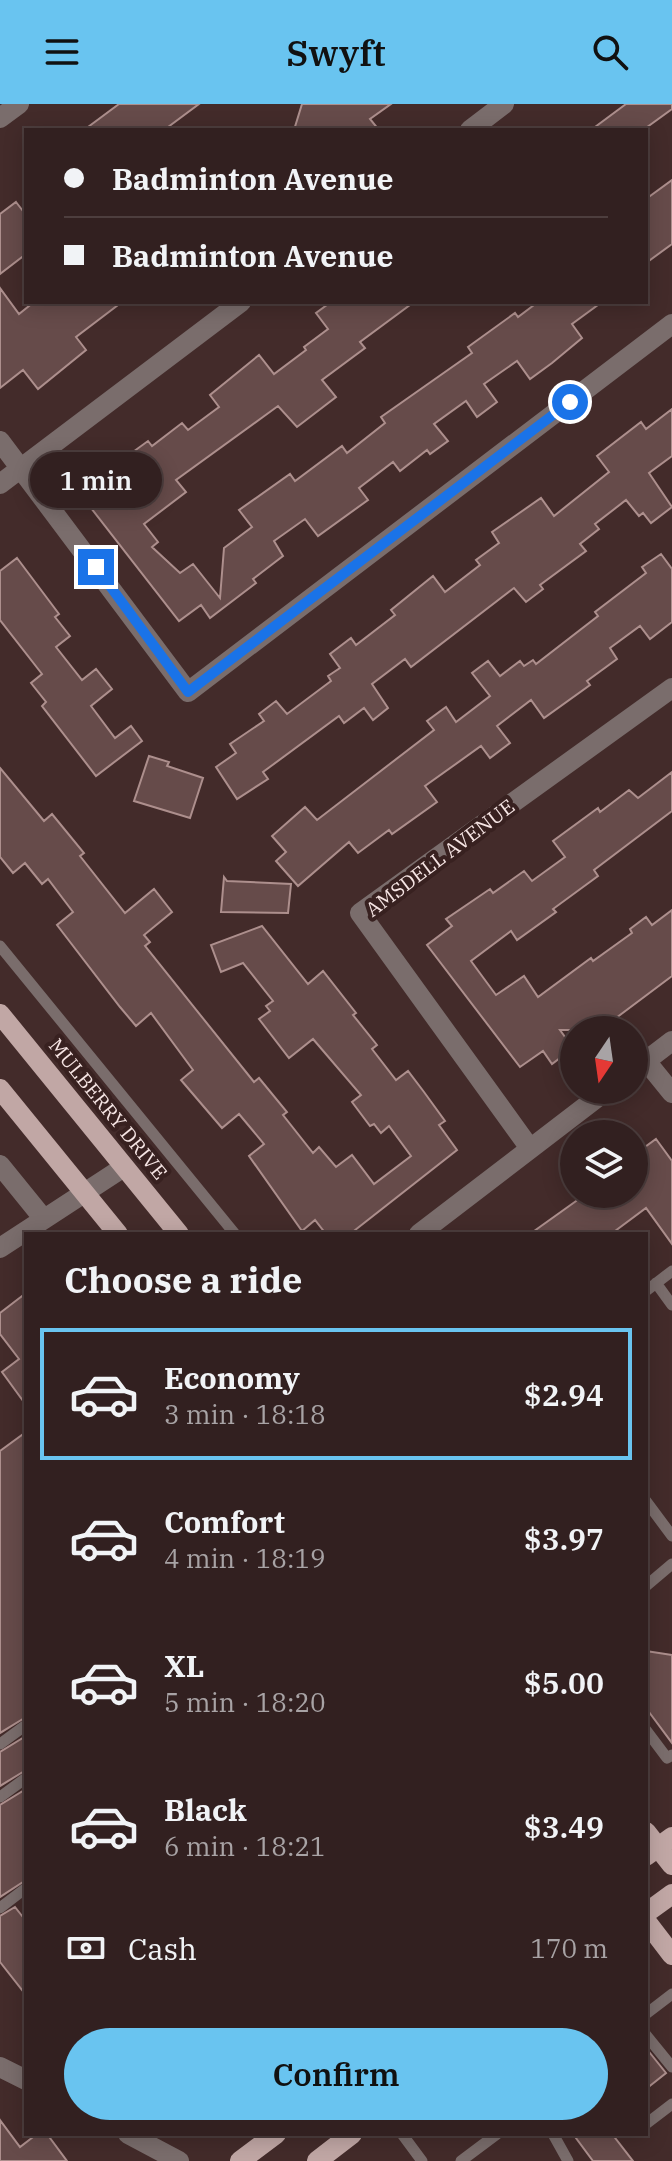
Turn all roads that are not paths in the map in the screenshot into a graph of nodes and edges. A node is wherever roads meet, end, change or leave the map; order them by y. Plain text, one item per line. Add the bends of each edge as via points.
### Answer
1 (19, 104) edge
2 (504, 104) edge
3 (0, 118) edge
4 (473, 128) edge
5 (238, 304) edge
6 (672, 324) edge
7 (0, 441) edge
8 (22, 467) junction
9 (0, 484) edge
10 (672, 688) edge
11 (0, 946) edge
12 (0, 1014) edge
13 (672, 1041) edge
14 (648, 1059) edge
15 (648, 1072) edge
16 (0, 1089) edge
17 (672, 1093) edge
18 (588, 1104) edge
19 (529, 1147) junction
20 (0, 1165) edge
21 (124, 1167) junction
22 (84, 1192) junction
23 (43, 1218) junction
24 (116, 1232) edge
25 (177, 1232) edge
26 (233, 1232) edge
27 (422, 1232) edge
28 (0, 1248) edge
29 (672, 1271) edge
30 (651, 1287) edge
31 (672, 1305) edge
32 (648, 1504) edge
33 (672, 1536) edge
34 (672, 1564) edge
35 (648, 1584) edge
36 (24, 1726) edge
37 (648, 1733) edge
38 (0, 1744) edge
39 (672, 1755) edge
40 (24, 1779) edge
41 (0, 1797) edge
42 (656, 1843) edge
43 (672, 1865) edge
44 (24, 1890) edge
45 (672, 1894) edge
46 (0, 1908) edge
47 (648, 1912) edge
48 (648, 1924) edge
49 (672, 1955) edge
50 (670, 2000) edge
51 (648, 2013) edge
52 (648, 2037) edge
53 (0, 2067) edge
54 (672, 2067) edge
55 (24, 2079) edge
56 (672, 2104) edge
57 (648, 2122) edge
58 (132, 2136) edge
59 (273, 2136) edge
60 (349, 2136) edge
61 (403, 2136) edge
62 (494, 2136) edge
63 (554, 2136) edge
64 (179, 2161) edge
65 (240, 2161) edge
66 (317, 2161) edge
67 (422, 2161) edge
68 (461, 2161) edge
69 (568, 2161) edge

1 - 3 street
2 - 4 street
5 - 8 street
6 - 8 street via 188,692
7 - 8 street
8 - 9 street
10 - 19 street, AMSDELL AVENUE via 360,913
11 - 26 lane
12 - 21 main road, MULBERRY DRIVE
13 - 14 street
15 - 17 street
16 - 22 main road
18 - 19 street
19 - 27 street
20 - 23 street
21 - 22 street
21 - 25 main road, MULBERRY DRIVE
22 - 23 street
22 - 24 main road
23 - 28 street
29 - 30 lane
30 - 31 lane
32 - 33 lane
34 - 35 lane
36 - 38 lane
37 - 39 lane via 667,1758
40 - 41 lane
42 - 43 main road
44 - 46 lane
45 - 47 main road
48 - 49 main road
50 - 51 lane
52 - 54 lane
53 - 55 street
56 - 57 lane
58 - 64 street
59 - 65 main road
60 - 66 main road
61 - 67 lane
62 - 68 lane
63 - 69 lane

